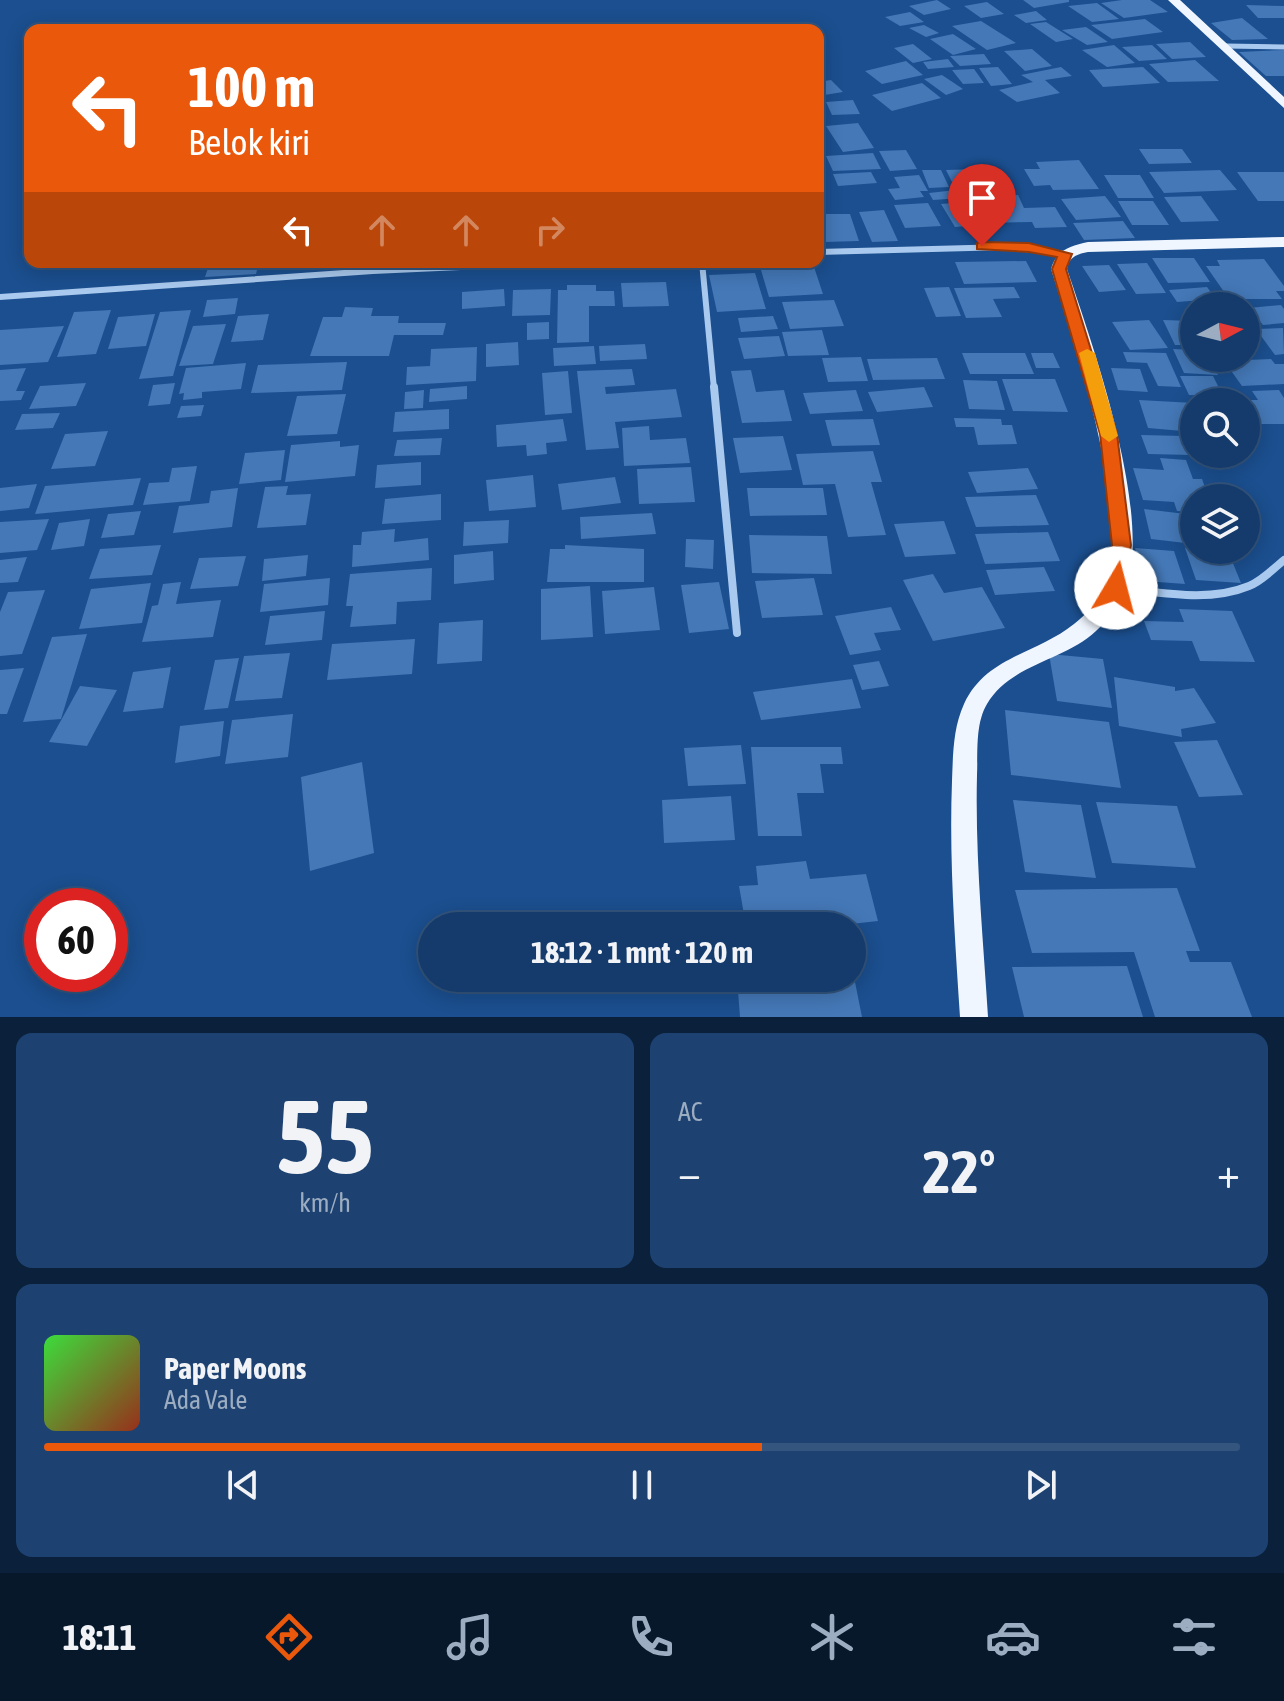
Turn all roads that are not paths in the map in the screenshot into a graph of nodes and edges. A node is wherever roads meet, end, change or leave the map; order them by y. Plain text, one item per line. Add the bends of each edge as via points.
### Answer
1 (1174, 0) edge
2 (1226, 46) junction
3 (1284, 47) edge
4 (1284, 104) edge
5 (1284, 242) edge
6 (824, 252) edge
7 (1065, 254) junction
8 (439, 268) edge
9 (703, 268) edge
10 (0, 297) edge
11 (1284, 560) edge
12 (1116, 588) junction
13 (737, 633) dead end
14 (974, 1017) edge

1 - 2 main road
2 - 3 street
2 - 4 main road
5 - 7 main road via 1104,246
6 - 7 street via 982,246
7 - 12 main road via 1059,269 1109,434 1122,545
8 - 10 street
9 - 13 street
11 - 12 street via 1250,585 1226,592
12 - 14 main road via 1102,612 1080,633 996,676 978,699 967,729 962,826

